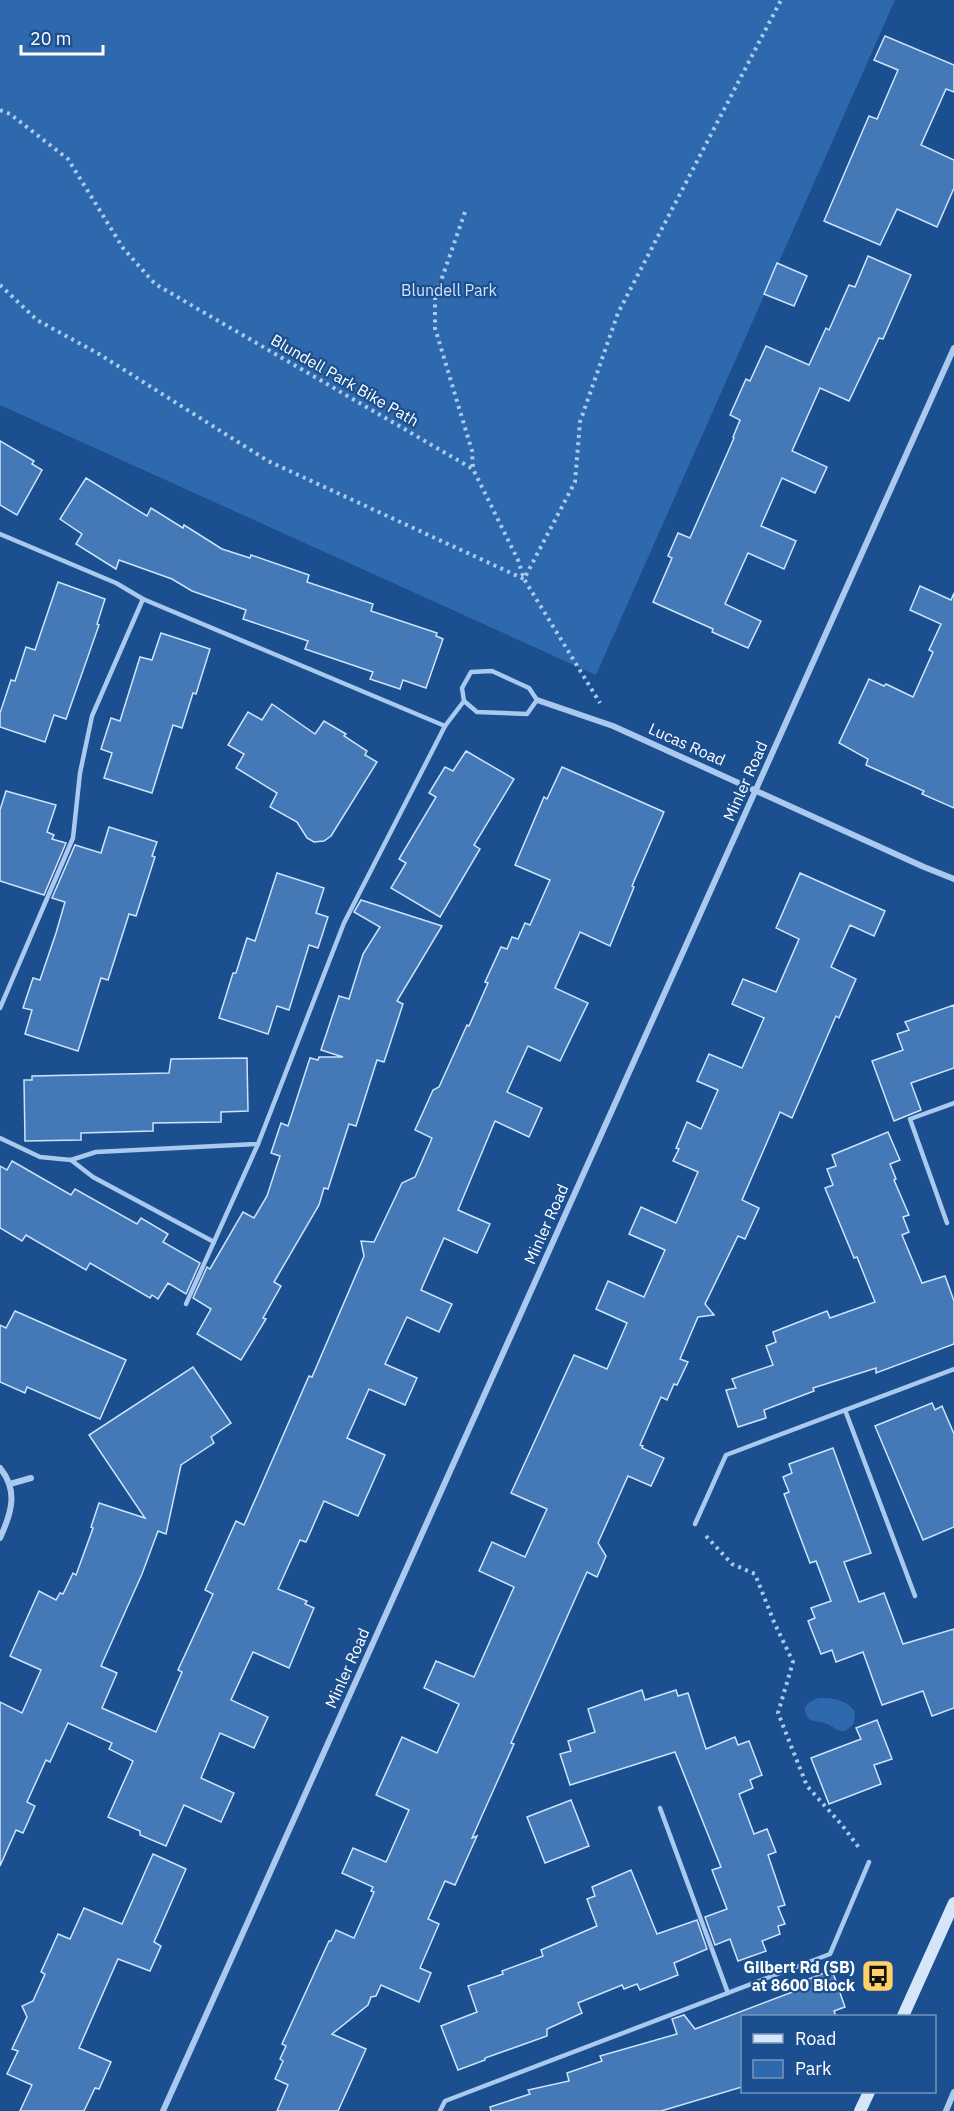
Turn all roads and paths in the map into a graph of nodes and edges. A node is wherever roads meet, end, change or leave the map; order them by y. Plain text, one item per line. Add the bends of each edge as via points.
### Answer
1 (781, 0) edge
2 (0, 110) edge
3 (465, 212) dead end
4 (0, 285) edge
5 (954, 348) edge
6 (473, 469) junction
7 (0, 534) edge
8 (524, 579) junction
9 (143, 599) junction
10 (537, 700) junction
11 (464, 701) junction
12 (445, 726) junction
13 (614, 726) junction
14 (755, 791) junction
15 (954, 879) edge
16 (0, 1008) edge
17 (954, 1103) edge
18 (0, 1138) edge
19 (258, 1144) junction
20 (71, 1160) junction
21 (947, 1223) dead end
22 (214, 1242) junction
23 (186, 1304) dead end
24 (954, 1369) edge
25 (845, 1410) junction
26 (0, 1468) edge
27 (31, 1478) dead end
28 (10, 1484) junction
29 (696, 1524) joint
30 (0, 1538) edge
31 (915, 1596) dead end
32 (660, 1809) dead end
33 (869, 1862) joint
34 (954, 1903) edge
35 (728, 1993) junction
36 (903, 2015) edge
37 (954, 2092) edge
38 (868, 2093) edge
39 (163, 2111) edge
40 (440, 2111) edge
41 (860, 2111) edge
42 (946, 2111) edge

1 - 8 path via 618,313 580,422 575,482
2 - 6 path, Blundell Park Bike Path via 68,159 123,248 155,284
3 - 6 path via 435,298 435,328 472,451
4 - 8 path via 37,320 99,354 268,461
5 - 14 street, Minler Road
6 - 8 path
7 - 9 lane via 116,583
8 - 13 path
9 - 12 lane
9 - 16 lane via 93,716 80,773 73,838
10 - 11 lane via 527,714 477,712
10 - 11 lane via 529,688 492,671 471,672 462,688
10 - 13 street, Lucas Road
11 - 12 lane
12 - 19 lane via 344,923
13 - 14 street, Lucas Road
14 - 15 street, Lucas Road
14 - 39 street, Minler Road
17 - 21 lane via 910,1119
18 - 20 lane via 40,1157
19 - 20 lane via 96,1152
19 - 22 lane
20 - 22 lane via 93,1177
22 - 23 lane
24 - 25 lane
25 - 29 lane via 726,1455
25 - 31 lane
26 - 28 street
27 - 28 street
28 - 30 street via 12,1505
29 - 33 path via 732,1564 755,1574 793,1662 778,1713 792,1749 807,1786
32 - 35 lane
33 - 35 lane via 830,1954
34 - 36 main road
35 - 40 lane via 445,2101
37 - 42 street
38 - 41 main road

